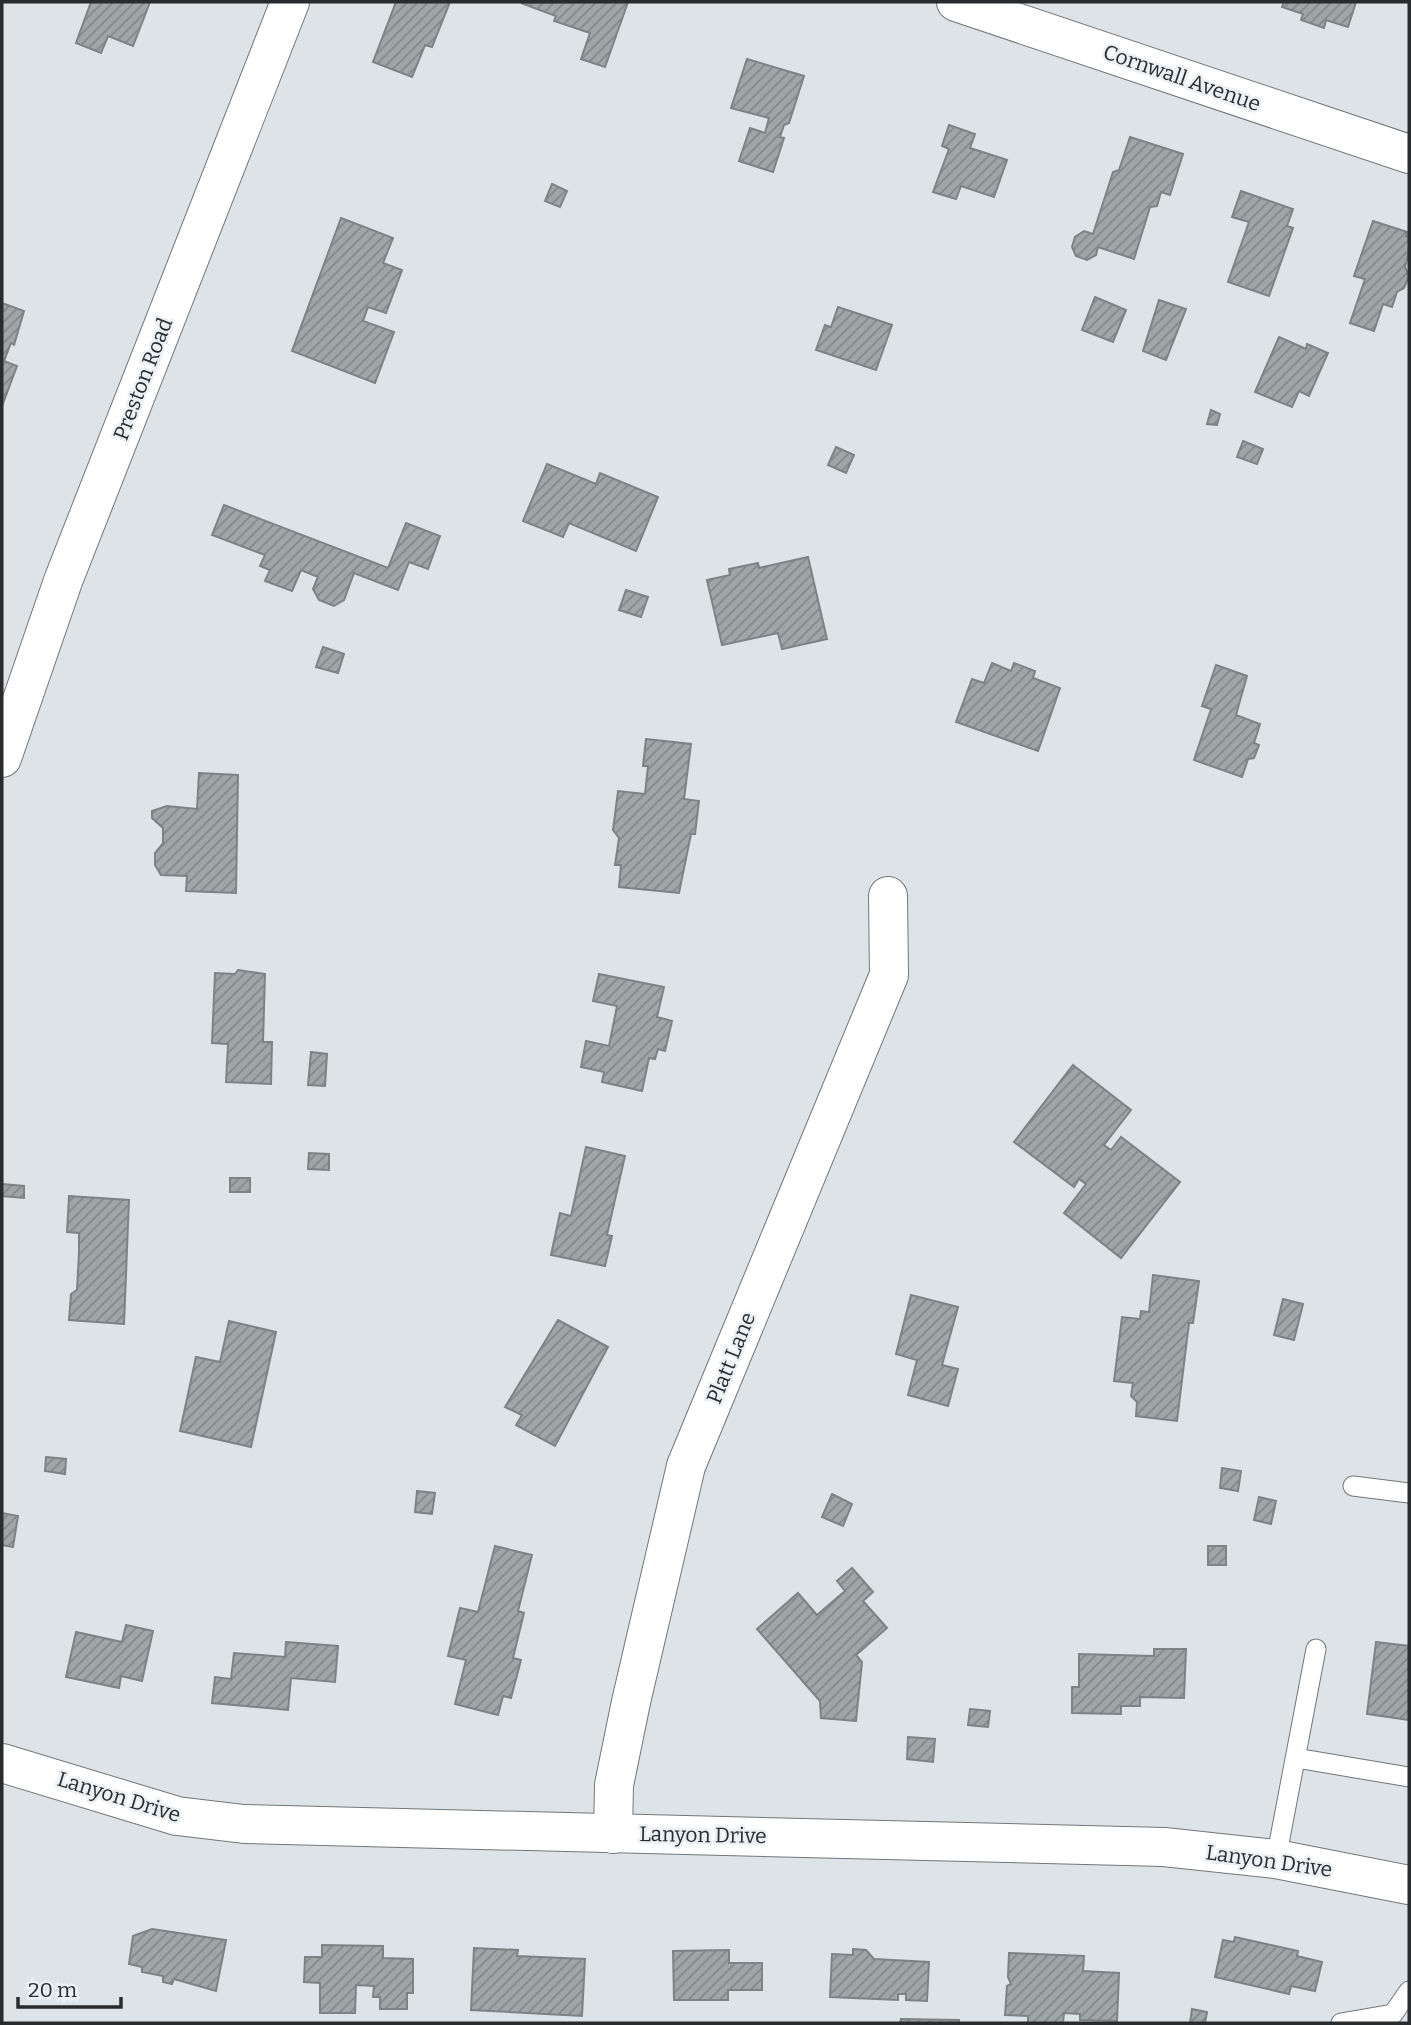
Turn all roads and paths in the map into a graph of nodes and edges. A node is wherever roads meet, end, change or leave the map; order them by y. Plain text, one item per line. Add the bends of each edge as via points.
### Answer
1 (290, 2) edge
2 (956, 2) edge
3 (1409, 154) edge
4 (2, 758) edge
5 (888, 896) dead end
6 (1353, 1486) dead end
7 (1409, 1493) edge
8 (1316, 1649) dead end
9 (1296, 1758) junction
10 (2, 1763) edge
11 (1409, 1777) edge
12 (612, 1834) junction
13 (1276, 1859) junction
14 (1409, 1885) edge
15 (1409, 1991) edge
16 (1341, 2023) edge

1 - 4 street, Preston Road via 63,581
2 - 3 street, Cornwall Avenue
5 - 12 street, Platt Lane via 889,975 686,1466 626,1725 614,1785
6 - 7 lane
8 - 9 lane
9 - 11 lane
9 - 13 lane
10 - 12 street, Lanyon Drive via 116,1800 191,1818 313,1828
12 - 13 street, Lanyon Drive via 1105,1844
13 - 14 street, Lanyon Drive
15 - 16 lane via 1392,2014

